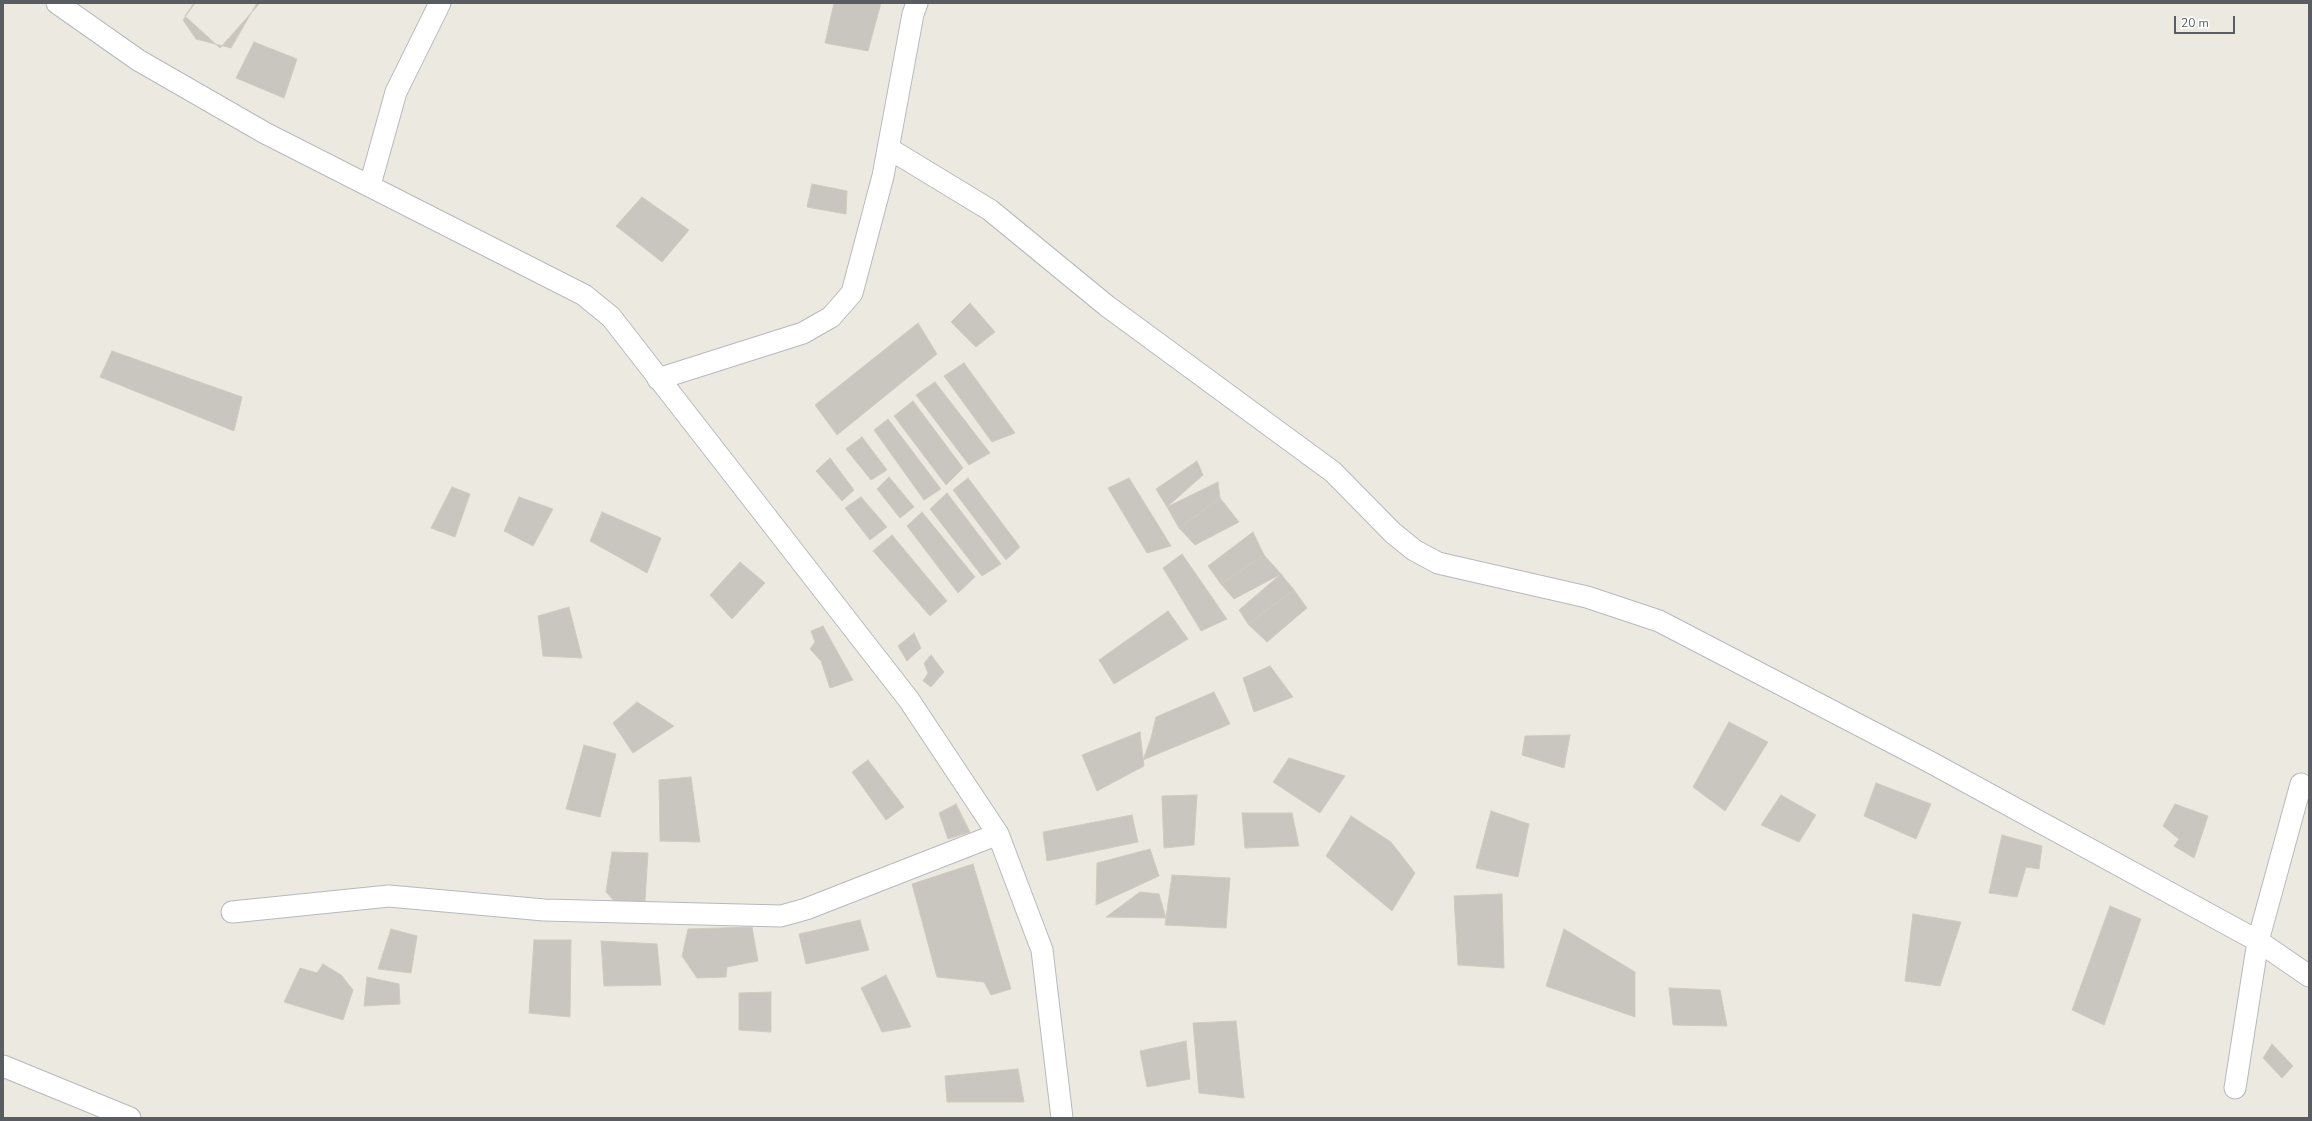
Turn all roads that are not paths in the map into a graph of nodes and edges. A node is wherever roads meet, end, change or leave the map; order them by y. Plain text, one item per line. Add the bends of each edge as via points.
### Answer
1 (57, 3) edge
2 (440, 3) edge
3 (917, 3) edge
4 (888, 148) junction
5 (370, 185) junction
6 (658, 378) junction
7 (2301, 784) dead end
8 (998, 834) junction
9 (232, 912) dead end
10 (2258, 941) junction
11 (2309, 976) edge
12 (3, 1066) edge
13 (2235, 1088) dead end
14 (130, 1118) edge
15 (1062, 1118) edge

1 - 5 street via 138,60 265,133
2 - 5 street via 396,92
3 - 4 street
4 - 6 street via 852,293 831,317 803,333
4 - 10 street via 990,210 1107,306 1333,472 1393,533 1414,550 1438,563 1587,597 1658,621 1930,762
5 - 6 street via 584,295 611,317
6 - 8 street via 909,700
7 - 10 street
8 - 9 street via 806,909 781,916 544,910 389,896
8 - 15 street via 1042,950
10 - 11 street
10 - 13 street
12 - 14 street

